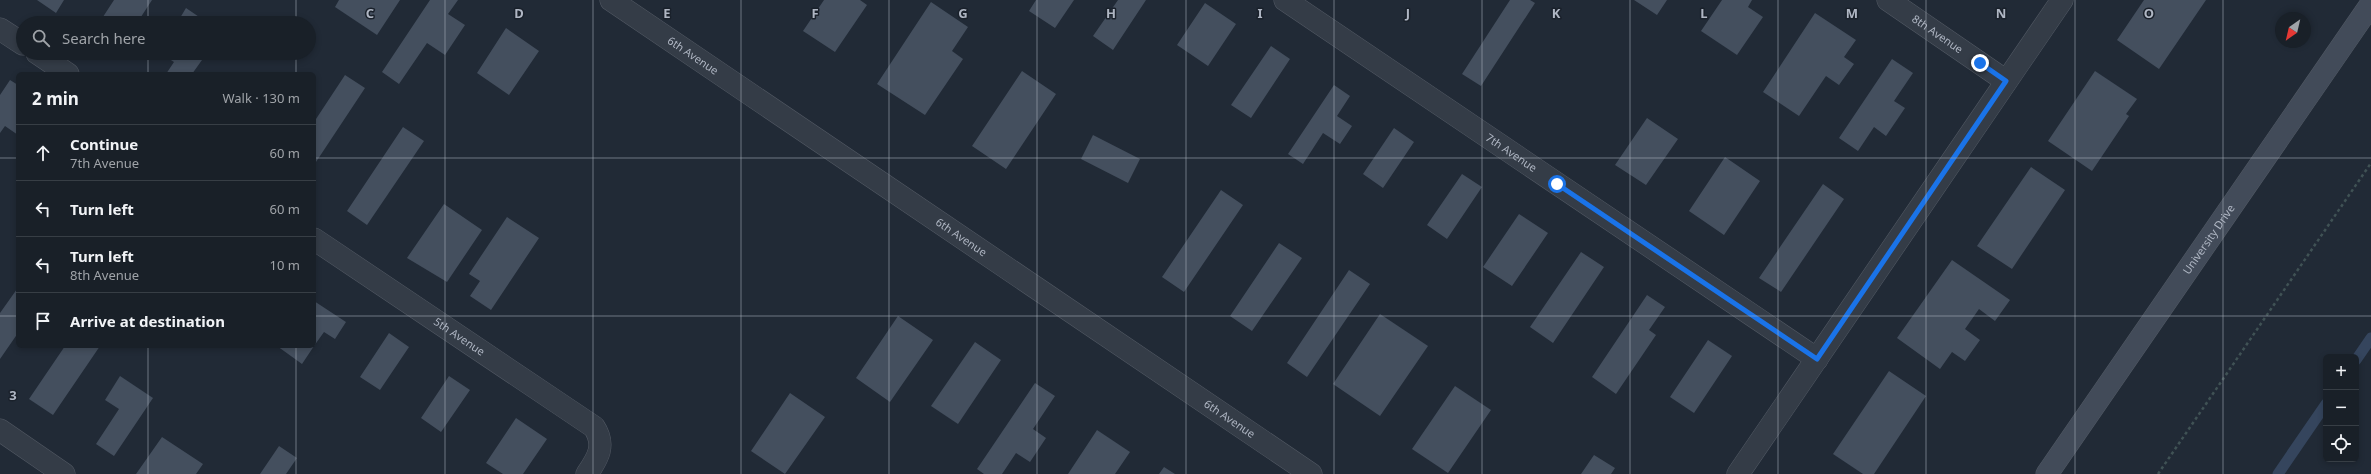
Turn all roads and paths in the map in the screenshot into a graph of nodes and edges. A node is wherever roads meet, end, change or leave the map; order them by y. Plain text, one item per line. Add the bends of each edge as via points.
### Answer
1 (611, 0) edge
2 (1284, 0) edge
3 (1888, 0) edge
4 (2062, 0) edge
5 (2371, 4) edge
6 (0, 28) edge
7 (16, 39) edge
8 (47, 60) edge
9 (65, 72) edge
10 (2006, 81) junction
11 (2371, 163) edge
12 (316, 240) edge
13 (1817, 359) junction
14 (0, 430) edge
15 (64, 474) edge
16 (586, 474) edge
17 (1312, 474) edge
18 (1738, 474) edge
19 (2047, 474) edge
20 (2158, 474) edge

1 - 17 street, 6th Avenue
2 - 13 street, 7th Avenue
3 - 10 street, 8th Avenue
4 - 10 street
5 - 19 main road, University Drive
6 - 7 street
8 - 9 street
10 - 13 street
11 - 20 path
12 - 16 street, 5th Avenue via 583,418 601,437 600,450
13 - 18 street
14 - 15 street

